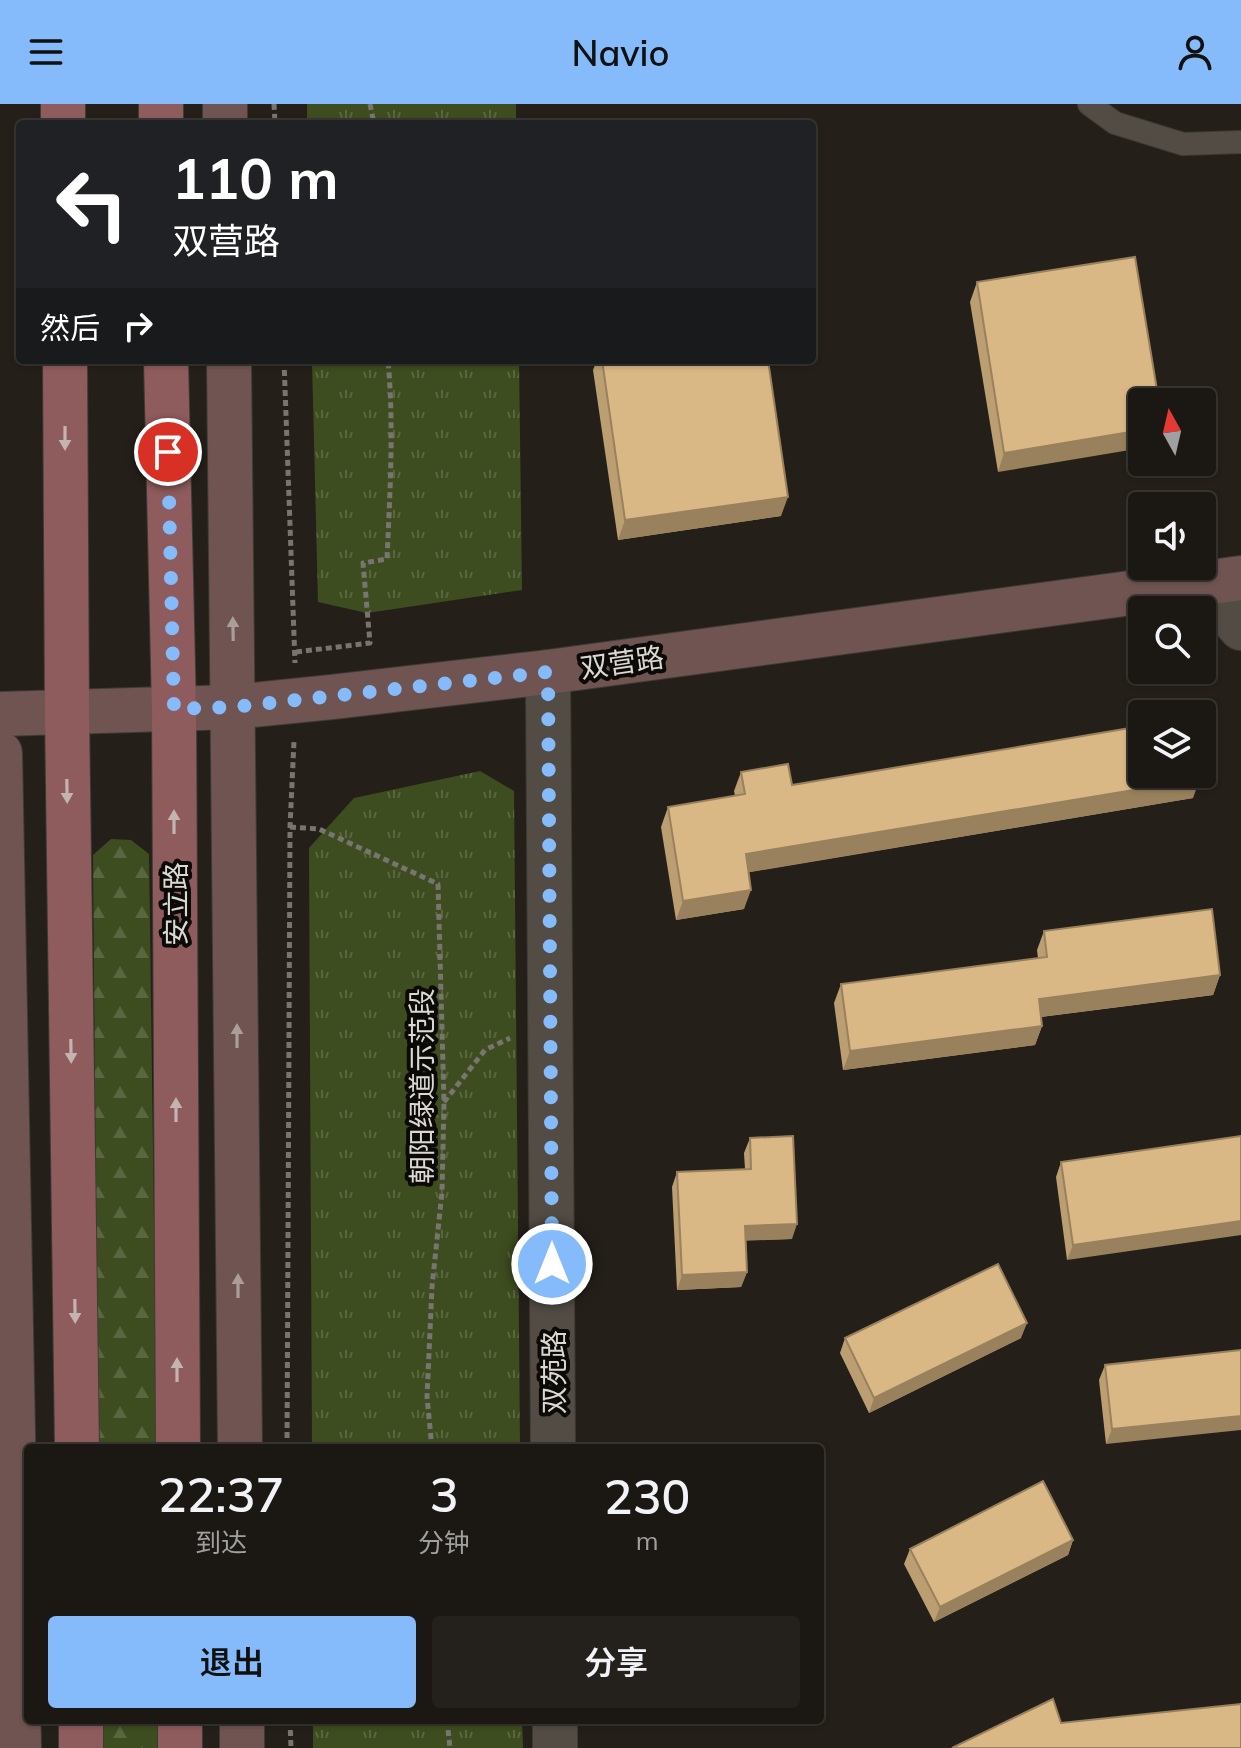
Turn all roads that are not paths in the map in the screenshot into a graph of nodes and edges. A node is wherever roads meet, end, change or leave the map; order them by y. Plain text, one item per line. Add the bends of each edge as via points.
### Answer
1 (1089, 104) edge
2 (1241, 142) edge
3 (65, 364) edge
4 (166, 364) edge
5 (229, 364) edge
6 (1221, 581) edge
7 (1241, 628) edge
8 (548, 672) junction
9 (234, 707) junction
10 (174, 709) junction
11 (67, 713) junction
12 (0, 714) edge
13 (0, 753) edge
14 (77, 1444) edge
15 (178, 1444) edge
16 (240, 1444) edge
17 (553, 1444) edge
18 (81, 1724) edge
19 (180, 1724) edge
20 (242, 1724) edge
21 (555, 1724) edge
22 (13, 1735) edge
23 (81, 1748) edge
24 (180, 1748) edge
25 (242, 1748) edge
26 (555, 1748) edge

1 - 2 lane via 1115,123 1183,144
3 -> 11 main road
4 - 10 main road, 安立路
9 -> 5 street
6 - 7 street
6 - 8 street, 双营路
8 - 9 street, 双营路
8 - 17 street, 双苑路
9 - 10 street, 双营路
16 -> 9 street
10 - 11 street, 双营路
15 -> 10 main road, 安立路
11 - 12 street, 双营路
11 -> 14 main road
13 - 22 street
18 - 23 main road
19 - 24 main road
20 - 25 street
21 - 26 street

